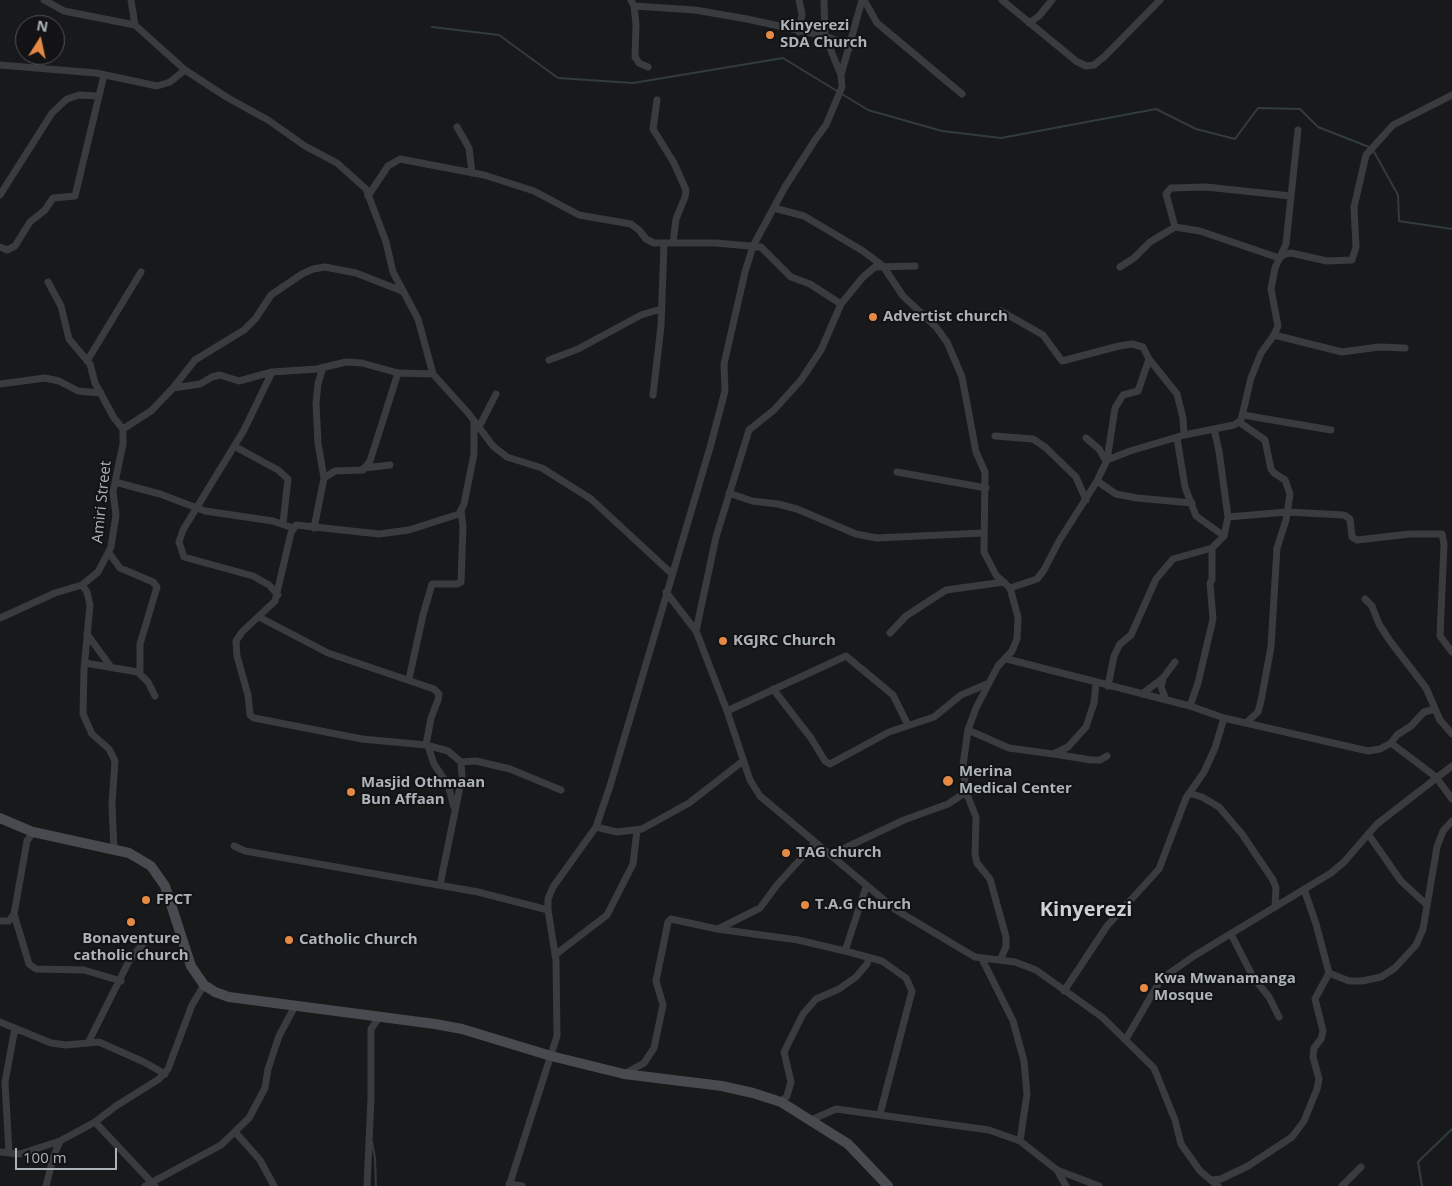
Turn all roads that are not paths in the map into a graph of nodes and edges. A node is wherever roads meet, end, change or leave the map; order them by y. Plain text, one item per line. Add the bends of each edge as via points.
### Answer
1 (44, 0) edge
2 (799, 0) edge
3 (824, 0) edge
4 (863, 0) edge
5 (1002, 0) edge
6 (1052, 0) edge
7 (1160, 0) edge
8 (131, 1) edge
9 (632, 3) edge
10 (1029, 23) junction
11 (135, 25) junction
12 (799, 32) junction
13 (825, 36) junction
14 (849, 49) junction
15 (0, 65) edge
16 (648, 67) dead end
17 (185, 70) junction
18 (842, 74) junction
19 (104, 75) junction
20 (962, 94) dead end
21 (1452, 95) edge
22 (98, 96) junction
23 (657, 100) dead end
24 (457, 127) dead end
25 (1298, 130) dead end
26 (472, 173) junction
27 (0, 195) edge
28 (368, 196) junction
29 (1291, 196) junction
30 (774, 208) junction
31 (1175, 227) junction
32 (674, 243) junction
33 (664, 244) junction
34 (753, 246) junction
35 (0, 248) edge
36 (1279, 258) junction
37 (883, 266) junction
38 (916, 266) dead end
39 (1120, 267) dead end
40 (141, 272) dead end
41 (48, 282) dead end
42 (402, 291) junction
43 (841, 304) junction
44 (661, 309) junction
45 (1001, 310) dead end
46 (1274, 335) junction
47 (1405, 348) dead end
48 (1149, 359) junction
49 (549, 360) dead end
50 (88, 361) junction
51 (323, 367) junction
52 (272, 372) junction
53 (398, 373) junction
54 (433, 374) junction
55 (0, 384) edge
56 (173, 388) junction
57 (101, 393) junction
58 (496, 394) dead end
59 (653, 395) dead end
60 (1241, 419) junction
61 (474, 420) junction
62 (479, 427) junction
63 (123, 429) junction
64 (1214, 429) junction
65 (1331, 430) dead end
66 (1184, 435) junction
67 (995, 436) dead end
68 (1086, 438) dead end
69 (1177, 438) junction
70 (234, 446) junction
71 (1106, 461) junction
72 (390, 464) dead end
73 (364, 468) junction
74 (897, 472) dead end
75 (324, 478) junction
76 (1098, 481) junction
77 (115, 482) junction
78 (986, 488) junction
79 (728, 493) junction
80 (1086, 500) junction
81 (1192, 503) junction
82 (196, 508) junction
83 (462, 511) junction
84 (1287, 512) junction
85 (1228, 517) junction
86 (284, 523) junction
87 (293, 528) junction
88 (314, 528) junction
89 (983, 533) junction
90 (1224, 536) junction
91 (1212, 548) junction
92 (109, 553) junction
93 (672, 574) junction
94 (1004, 582) junction
95 (82, 585) junction
96 (1010, 588) junction
97 (666, 592) junction
98 (278, 595) junction
99 (1365, 599) dead end
100 (259, 617) junction
101 (0, 618) edge
102 (696, 632) junction
103 (890, 633) dead end
104 (87, 634) junction
105 (1452, 652) edge
106 (1007, 659) junction
107 (84, 662) junction
108 (1175, 662) dead end
109 (110, 666) junction
110 (140, 674) junction
111 (1164, 678) junction
112 (409, 679) junction
113 (1096, 683) junction
114 (987, 684) junction
115 (1108, 686) junction
116 (773, 689) junction
117 (1142, 694) junction
118 (155, 696) dead end
119 (1166, 700) junction
120 (1190, 706) junction
121 (1435, 709) junction
122 (727, 712) junction
123 (1224, 718) junction
124 (1247, 722) junction
125 (908, 725) junction
126 (968, 730) junction
127 (1452, 734) edge
128 (1391, 743) junction
129 (427, 746) junction
130 (1054, 754) junction
131 (1107, 756) dead end
132 (743, 761) junction
133 (461, 762) junction
134 (1452, 766) edge
135 (1436, 777) junction
136 (560, 790) dead end
137 (966, 792) junction
138 (1189, 793) junction
139 (1452, 799) edge
140 (455, 811) junction
141 (0, 818) edge
142 (1452, 821) edge
143 (596, 827) junction
144 (637, 830) junction
145 (32, 832) junction
146 (1368, 834) junction
147 (815, 843) junction
148 (234, 846) dead end
149 (114, 850) junction
150 (830, 854) junction
151 (440, 885) junction
152 (866, 887) junction
153 (1304, 889) junction
154 (1427, 905) junction
155 (1275, 907) junction
156 (548, 910) junction
157 (14, 914) junction
158 (0, 921) edge
159 (717, 929) junction
160 (1231, 934) junction
161 (146, 940) dead end
162 (845, 951) junction
163 (555, 955) junction
164 (869, 957) junction
165 (982, 959) junction
166 (1000, 960) junction
167 (1329, 973) junction
168 (121, 981) junction
169 (204, 985) junction
170 (1064, 991) junction
171 (295, 1006) junction
172 (380, 1016) junction
173 (1279, 1017) dead end
174 (0, 1022) edge
175 (14, 1028) junction
176 (1126, 1039) junction
177 (88, 1043) junction
178 (551, 1056) junction
179 (165, 1074) junction
180 (624, 1074) junction
181 (781, 1102) junction
182 (880, 1114) junction
183 (811, 1120) junction
184 (95, 1122) junction
185 (236, 1133) junction
186 (60, 1141) junction
187 (1020, 1141) junction
188 (0, 1152) edge
189 (9, 1154) junction
190 (1361, 1168) dead end
191 (1057, 1170) junction
192 (1211, 1180) junction
193 (153, 1184) edge
194 (509, 1185) edge
195 (46, 1186) edge
196 (144, 1186) edge
197 (274, 1186) edge
198 (367, 1186) edge
199 (522, 1186) edge
200 (888, 1186) edge
201 (1066, 1186) edge
202 (1099, 1186) edge
203 (1218, 1186) edge
204 (1342, 1186) edge

1 - 11 street via 64,10
2 - 12 street via 802,14
3 - 13 street
4 - 14 street
4 - 20 street via 877,23
5 - 10 street
6 - 10 street
7 - 10 street via 1094,65 1080,64
8 - 11 street
9 - 12 street via 742,18
9 - 16 street via 636,24 635,57
11 - 17 street
12 - 13 street
13 - 14 street via 844,43
13 - 18 street
14 - 18 street
15 - 19 street
17 - 19 street via 170,82 156,86
17 - 28 street via 337,163 366,190
18 - 30 street via 842,87 830,118
19 - 22 street
21 - 36 street via 1390,128 1366,155 1354,207 1356,247 1352,260 1327,261 1291,253
22 - 27 street via 79,95 67,99 52,113
22 - 35 street via 75,196 53,198 45,210 30,222 15,246 7,250
23 - 32 street via 653,129 674,162 686,190 676,219
24 - 26 street via 469,148
25 - 29 street
26 - 28 street via 400,159 388,166
26 - 33 street via 534,191 580,215 631,224 649,241
28 - 42 street
29 - 31 street via 1206,187 1171,188 1166,194
29 - 36 street via 1286,244
30 - 34 street
30 - 37 street via 804,216
31 - 36 street via 1200,231
31 - 39 street via 1150,242
32 - 33 street
32 - 34 street
33 - 44 street
34 - 43 street via 765,250 791,277 810,284
34 - 93 street via 724,364 722,405
36 - 46 street via 1271,289 1278,326
37 - 38 street
37 - 43 street via 875,267 862,277
37 - 78 street via 904,296 936,327 956,359 976,452 986,472
40 - 50 street
41 - 50 street via 62,306 66,332 73,347
42 - 54 street via 418,319
42 - 56 street via 342,270 314,268 271,295 244,330 195,360
43 - 79 street via 820,350 801,380 774,410 749,430
44 - 49 street via 641,315 578,349
44 - 59 street
45 - 48 street via 1044,334 1062,362 1132,344 1143,347
46 - 47 street via 1342,352 1380,347
46 - 60 street via 1261,353
48 - 66 street via 1176,394
48 - 71 street via 1138,391 1123,395 1114,408
50 - 57 street
51 - 52 street
51 - 53 street via 346,362 362,363
51 - 75 street via 316,404
52 - 56 street via 239,381 220,375 200,384
52 - 70 street via 259,403
53 - 54 street
53 - 73 street via 377,442
54 - 61 street
55 - 57 street via 52,378 78,391
56 - 63 street via 151,411
57 - 63 street
58 - 62 street
60 - 64 street
60 - 65 street
60 - 84 street via 1265,440 1271,469 1289,488
61 - 62 street
61 - 83 street via 474,454
62 - 93 street via 493,446 507,457 542,468 591,499
63 - 77 street, Amiri Street
64 - 66 street
64 - 85 street
66 - 69 street
67 - 80 street via 1033,439 1045,447 1076,477
68 - 71 street via 1099,449
69 - 71 street
69 - 81 street via 1185,487
70 - 82 street
70 - 86 street via 288,479
71 - 76 street
72 - 73 street via 374,469
73 - 75 street via 335,471
74 - 78 street
75 - 88 street
76 - 80 street
76 - 81 street via 1116,494
77 - 82 street
77 - 92 street, Amiri Street via 113,499 116,515
78 - 89 street
79 - 89 street via 797,509 856,534 877,538
79 - 102 street
80 - 96 street via 1037,579
81 - 90 street via 1196,516
82 - 86 street
82 - 98 street via 180,536 180,552 184,557 253,576 269,585
83 - 88 street via 451,518 409,530 378,534
83 - 112 street via 461,582 432,584
84 - 85 street
84 - 105 street via 1344,515 1350,519 1351,533 1356,540 1442,534 1440,636
84 - 124 street via 1277,548 1271,647 1261,701 1258,712
85 - 90 street
86 - 87 street
87 - 88 street via 301,525
87 - 98 street
89 - 94 street via 988,562
90 - 91 street
91 - 115 street via 1173,559 1156,580 1131,635 1120,644 1114,656
91 - 120 street via 1213,620
92 - 95 street, Amiri Street via 98,572
92 - 110 street via 120,568 153,582 157,587 140,644
93 - 97 street
94 - 96 street
94 - 103 street via 946,590 906,616
95 - 101 street, Amiri Street via 55,593
95 - 104 street via 90,605
96 - 106 street via 1018,628
97 - 102 street
97 - 143 street
98 - 100 street
99 - 121 street via 1372,606 1387,637 1426,688
100 - 112 street via 328,653
100 - 129 street via 236,641 250,715 362,739
102 - 122 street
104 - 107 street
104 - 109 street
106 - 113 street
106 - 114 street via 998,666
107 - 109 street
107 - 149 street via 84,720 92,734 113,753 115,761 112,804
108 - 111 street
109 - 110 street
110 - 118 street
111 - 117 street
111 - 119 street via 1161,687
112 - 129 street via 439,694
113 - 115 street
113 - 130 street via 1086,727 1068,748
114 - 125 street via 961,695 934,717
114 - 126 street
115 - 117 street
116 - 122 street
116 - 125 street via 846,656 893,695
116 - 125 street via 828,764
117 - 119 street
119 - 120 street
120 - 123 street
121 - 127 street
121 - 128 street via 1424,712
122 - 132 street
123 - 124 street
123 - 138 street via 1209,762
124 - 128 street via 1356,750 1380,749
126 - 130 street via 1009,748
126 - 137 street via 963,765
128 - 135 street
129 - 133 street via 448,751
129 - 140 street via 448,785
130 - 131 street via 1091,760
132 - 144 street via 689,803
132 - 147 street via 760,796
133 - 136 street via 476,760 510,769
133 - 140 street via 462,777
134 - 135 street
135 - 139 street
135 - 146 street
137 - 150 street via 948,804
137 - 166 street via 976,817 978,863 990,879 1006,936 1006,947
138 - 155 street via 1208,799 1219,807 1242,834 1276,888
138 - 170 street via 1159,869 1107,926
140 - 151 street
141 - 145 street
142 - 154 street via 1443,831 1437,847
143 - 144 street via 618,832
143 - 156 street via 553,886
144 - 163 street via 633,864 608,915
145 - 149 street
145 - 157 street via 26,841
146 - 153 street via 1344,862
146 - 154 street via 1401,881
147 - 150 street
147 - 159 street via 777,884 760,908
148 - 151 street via 245,851
149 - 169 street via 140,858 158,875 165,886 191,966
150 - 152 street
151 - 156 street
152 - 162 street
152 - 165 street via 896,910
153 - 155 street
153 - 167 street
154 - 167 street via 1423,929 1416,945 1395,968 1380,977 1362,981 1349,981
155 - 160 street
156 - 163 street
157 - 158 street via 9,921
157 - 168 street via 32,968 78,969
159 - 162 street via 798,940
159 - 180 street via 671,919 668,922 656,981 662,1005 654,1048 644,1063
160 - 173 street
160 - 176 street via 1161,979
161 - 168 street via 129,961
162 - 164 street
163 - 178 street via 557,1036
164 - 181 street via 868,964 856,977 839,990 816,999 803,1014 784,1052 791,1082 787,1096
164 - 182 street via 897,969 912,991
165 - 166 street
165 - 187 street via 1008,1009 1024,1061 1027,1094
166 - 170 street via 1036,970
167 - 192 street via 1315,999 1323,1031 1313,1057 1317,1089 1304,1121 1292,1137 1248,1166 1221,1179
168 - 177 street
169 - 171 street via 229,997
169 - 179 street via 192,1004
170 - 176 street via 1102,1017
171 - 172 street
171 - 185 street via 279,1036 265,1088 249,1118
172 - 178 street via 462,1029
172 - 198 street via 371,1029
174 - 175 street
175 - 177 street via 51,1043
175 - 189 street via 5,1082
176 - 192 street via 1154,1068 1181,1144 1200,1171
177 - 179 street via 99,1042
178 - 180 street
178 - 194 street
179 - 184 street
180 - 181 street via 722,1086
181 - 183 street
182 - 183 street via 836,1109
182 - 187 street via 989,1130
183 - 200 street via 848,1144
184 - 186 street
184 - 193 street
185 - 193 street
185 - 197 street via 260,1160
186 - 189 street via 20,1154
186 - 195 street
187 - 191 street
188 - 189 street
190 - 204 street
191 - 201 street
191 - 202 street
192 - 203 street
193 - 196 street
194 - 199 street

